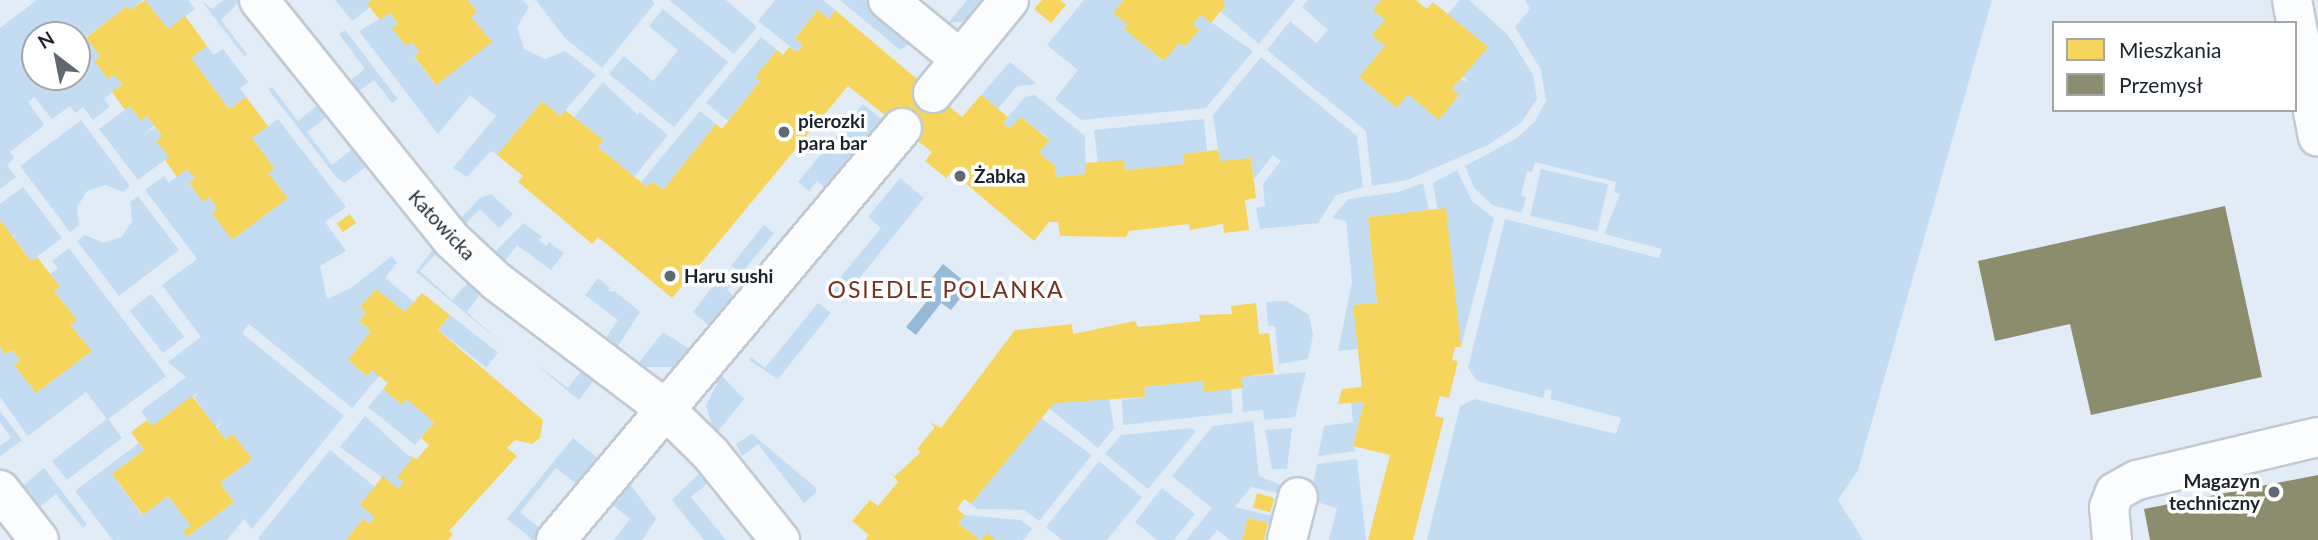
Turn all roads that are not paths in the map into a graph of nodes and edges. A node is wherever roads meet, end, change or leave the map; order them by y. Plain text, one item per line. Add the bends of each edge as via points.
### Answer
1 (260, 0) edge
2 (888, 0) edge
3 (1009, 0) edge
4 (2292, 0) edge
5 (2296, 21) edge
6 (2297, 26) edge
7 (960, 59) junction
8 (933, 93) dead end
9 (902, 128) dead end
10 (2318, 137) edge
11 (665, 408) junction
12 (2318, 437) edge
13 (0, 490) edge
14 (1298, 498) dead end
15 (38, 540) edge
16 (556, 540) edge
17 (780, 540) edge
18 (1287, 540) edge
19 (2112, 540) edge

1 - 11 street, Katowicka via 452,240 496,281
2 - 7 street
3 - 7 street
4 - 5 street
6 - 10 street
7 - 8 street
9 - 11 street
11 - 16 street
11 - 17 street, Katowicka via 710,453
12 - 19 street via 2137,480 2115,492 2109,507
13 - 15 street
14 - 18 street

